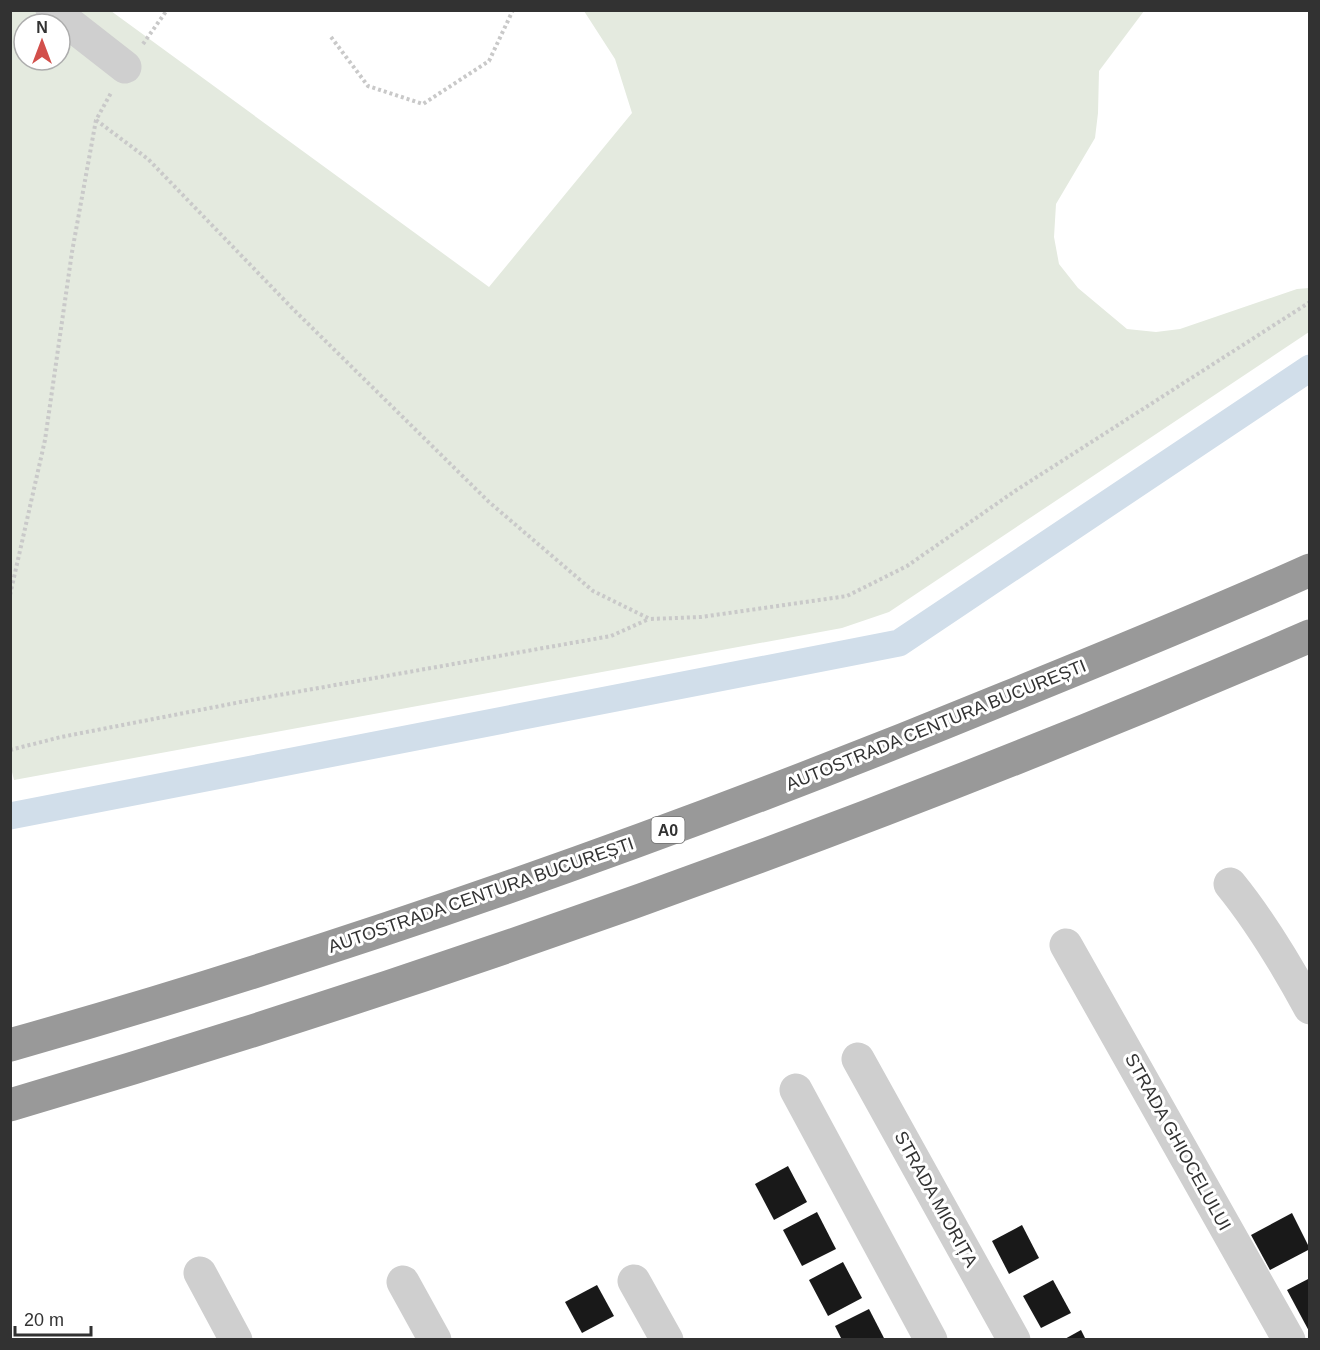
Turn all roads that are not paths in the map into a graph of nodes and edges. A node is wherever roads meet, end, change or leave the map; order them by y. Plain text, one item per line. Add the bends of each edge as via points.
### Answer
1 (52, 10) edge
2 (125, 67) road end
3 (1310, 570) edge
4 (1310, 636) edge
5 (1230, 884) dead end
6 (1066, 945) dead end
7 (1310, 1008) edge
8 (10, 1045) edge
9 (858, 1059) dead end
10 (796, 1090) dead end
11 (10, 1105) edge
12 (200, 1273) dead end
13 (634, 1281) dead end
14 (403, 1282) dead end
15 (236, 1340) edge
16 (435, 1340) edge
17 (666, 1340) edge
18 (931, 1340) edge
19 (1014, 1340) edge
20 (1289, 1340) edge

1 - 2 street
3 - 8 highway, AUTOSTRADA CENTURA BUCUREȘTI / A0 via 896,743 696,820 267,968
4 - 11 highway via 913,798 600,915 293,1019
5 - 7 street via 1253,912
6 - 20 street, STRADA GHIOCELULUI
9 - 19 street, STRADA MIORIȚA
10 - 18 street
12 - 15 street
13 - 17 street
14 - 16 street

